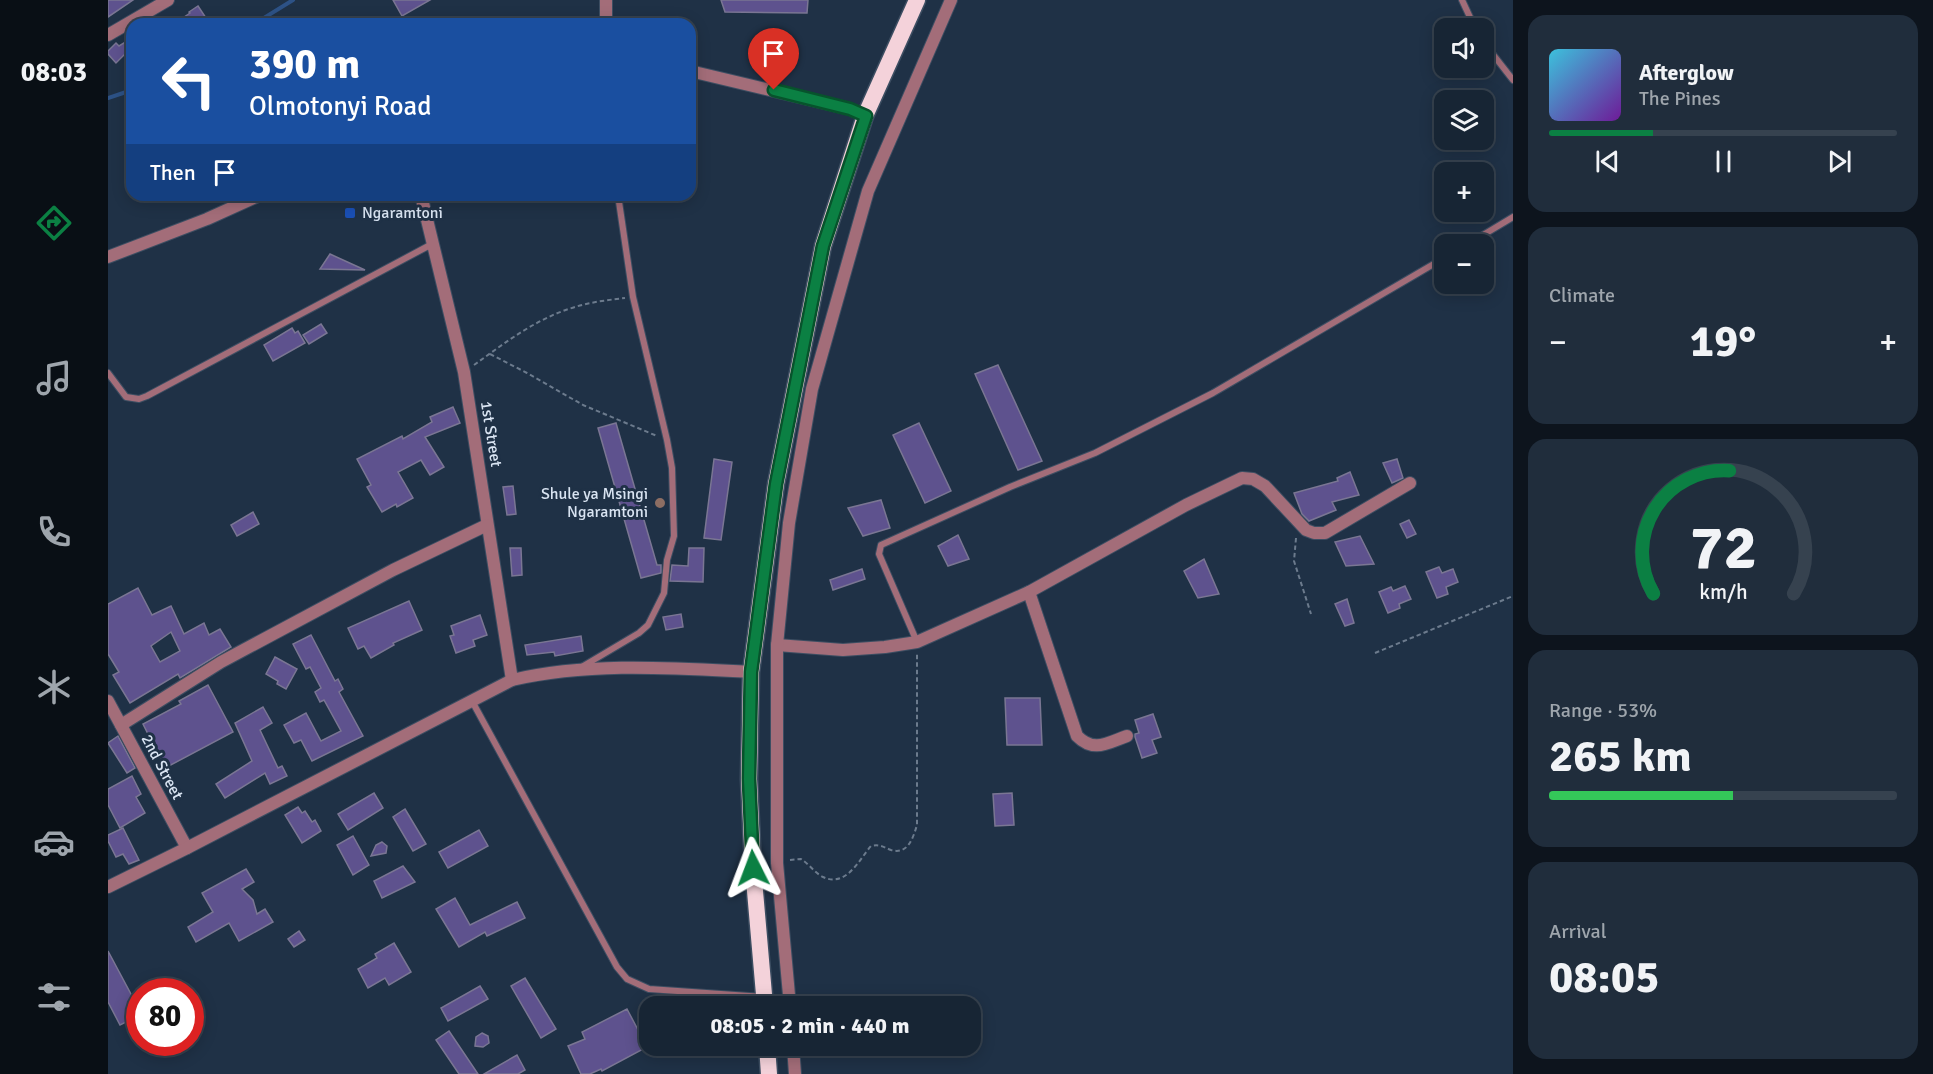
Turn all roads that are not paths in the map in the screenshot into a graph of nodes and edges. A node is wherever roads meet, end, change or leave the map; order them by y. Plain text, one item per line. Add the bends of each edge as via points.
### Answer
1 (168, 0) edge
2 (606, 0) edge
3 (917, 0) edge
4 (951, 0) edge
5 (1462, 0) edge
6 (134, 18) edge
7 (606, 18) edge
8 (1470, 18) edge
9 (126, 22) edge
10 (110, 31) edge
11 (1494, 56) edge
12 (696, 72) edge
13 (1513, 80) edge
14 (866, 116) junction
15 (247, 201) edge
16 (423, 201) edge
17 (619, 201) edge
18 (1513, 216) edge
19 (1484, 234) edge
20 (434, 243) junction
21 (108, 257) edge
22 (1434, 264) edge
23 (108, 373) edge
24 (1410, 483) dead end
25 (487, 525) junction
26 (1029, 592) junction
27 (916, 642) junction
28 (777, 645) junction
29 (576, 670) junction
30 (751, 672) junction
31 (512, 680) junction
32 (108, 701) edge
33 (472, 701) junction
34 (121, 725) junction
35 (1127, 736) dead end
36 (188, 848) junction
37 (108, 887) edge
38 (711, 996) edge
39 (764, 996) edge
40 (788, 996) edge
41 (768, 1056) edge
42 (794, 1056) edge
43 (769, 1074) edge
44 (795, 1074) edge

1 - 6 street
2 - 7 street
3 - 14 highway
4 - 28 street via 868,191 813,389 789,523
5 - 8 lane
9 - 10 street
11 - 13 lane
12 - 14 street
14 - 30 highway via 823,246 776,484
15 - 21 street
16 - 20 street, 1st Street
17 - 29 lane via 633,297 668,440 674,536 664,593 648,625
18 - 19 lane
20 - 23 lane via 147,396 126,397
20 - 25 street, 1st Street via 464,372
22 - 27 lane via 1213,393 1105,448 881,545 879,554
24 - 26 street via 1325,533 1314,533 1298,524 1265,486 1242,478
25 - 31 street, 1st Street
25 - 34 street via 393,570 221,662
26 - 27 street
26 - 35 street via 1077,736 1089,745 1100,746
27 - 28 street via 843,650
28 - 40 street via 777,863
29 - 30 street via 680,668
29 - 31 street
30 - 39 highway via 753,868
31 - 33 street
32 - 34 street, 2nd Street
33 - 36 street
33 - 38 lane via 627,979 649,989
34 - 36 street, 2nd Street
36 - 37 street
41 - 43 highway
42 - 44 street

